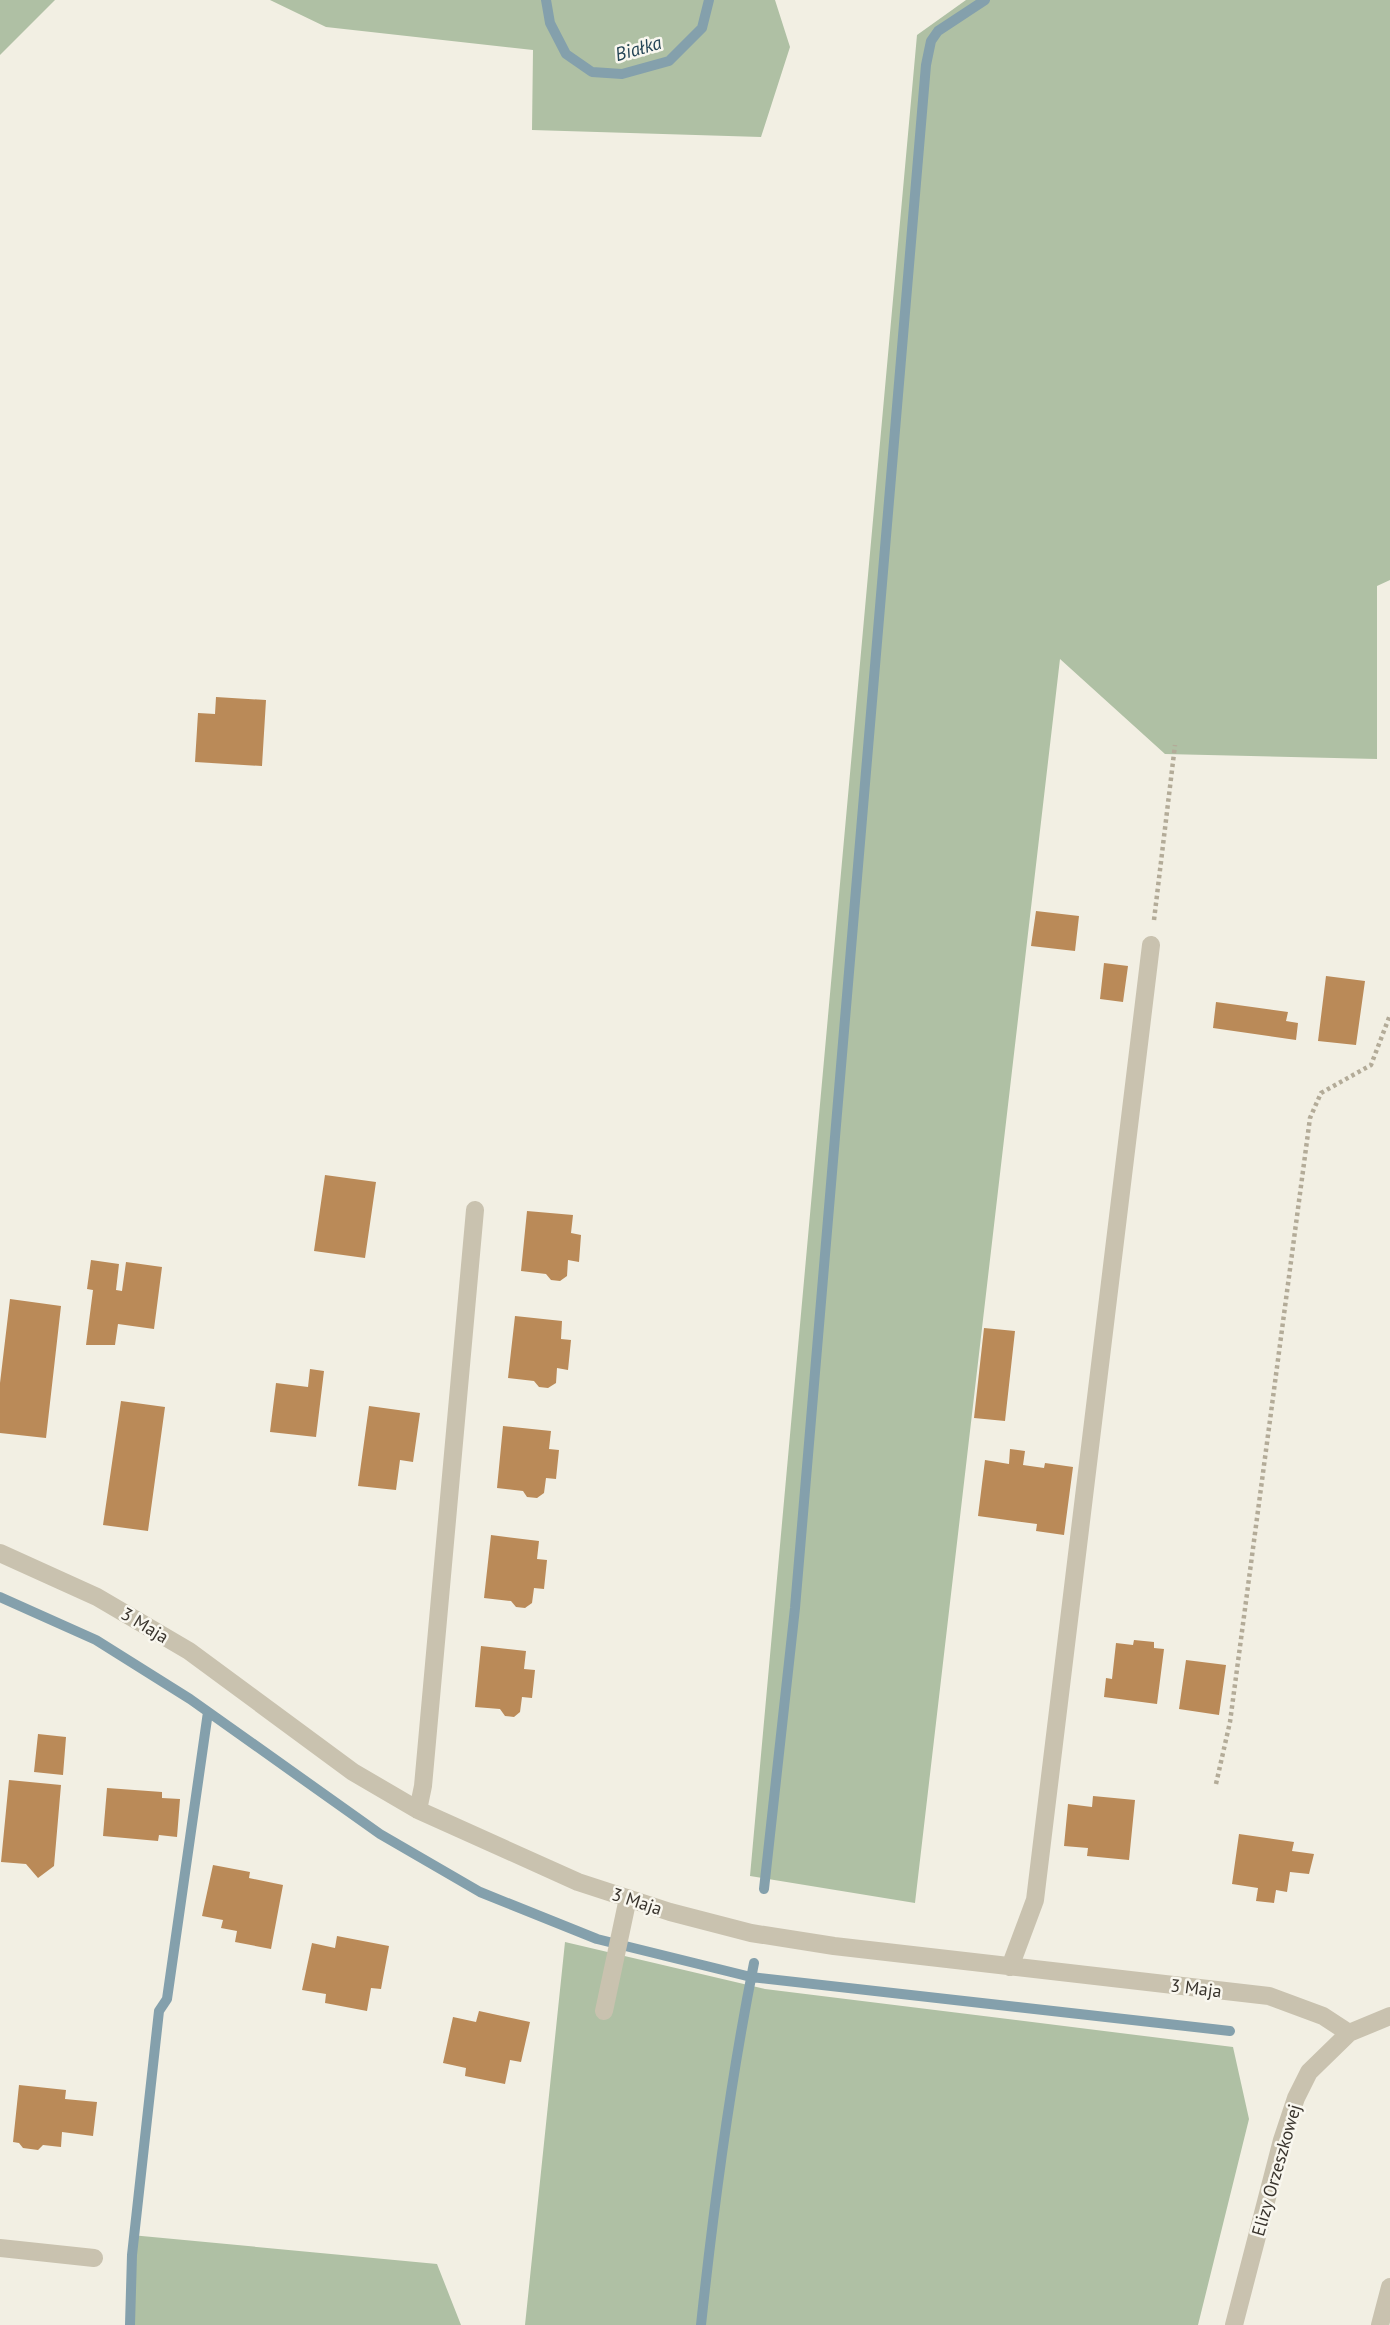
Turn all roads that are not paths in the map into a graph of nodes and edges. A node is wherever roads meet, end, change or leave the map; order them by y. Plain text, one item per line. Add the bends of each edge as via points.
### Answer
1 (1151, 945) road end
2 (475, 1210) dead end
3 (0, 1553) edge
4 (418, 1811) junction
5 (628, 1899) junction
6 (1010, 1967) junction
7 (604, 2011) dead end
8 (1390, 2016) edge
9 (1349, 2033) junction
10 (0, 2248) edge
11 (94, 2258) dead end
12 (1390, 2287) edge
13 (1234, 2325) edge
14 (1380, 2325) edge

1 - 6 street via 1035,1900
2 - 4 street
3 - 4 street, 3 Maja via 97,1597 189,1651 353,1772
4 - 5 street, 3 Maja via 578,1882
5 - 6 street, 3 Maja via 751,1933
5 - 7 street
6 - 9 street, 3 Maja via 1269,1996 1323,2016
8 - 9 street
9 - 13 street, Elizy Orzeszkowej via 1309,2072 1296,2098
10 - 11 street
12 - 14 street

